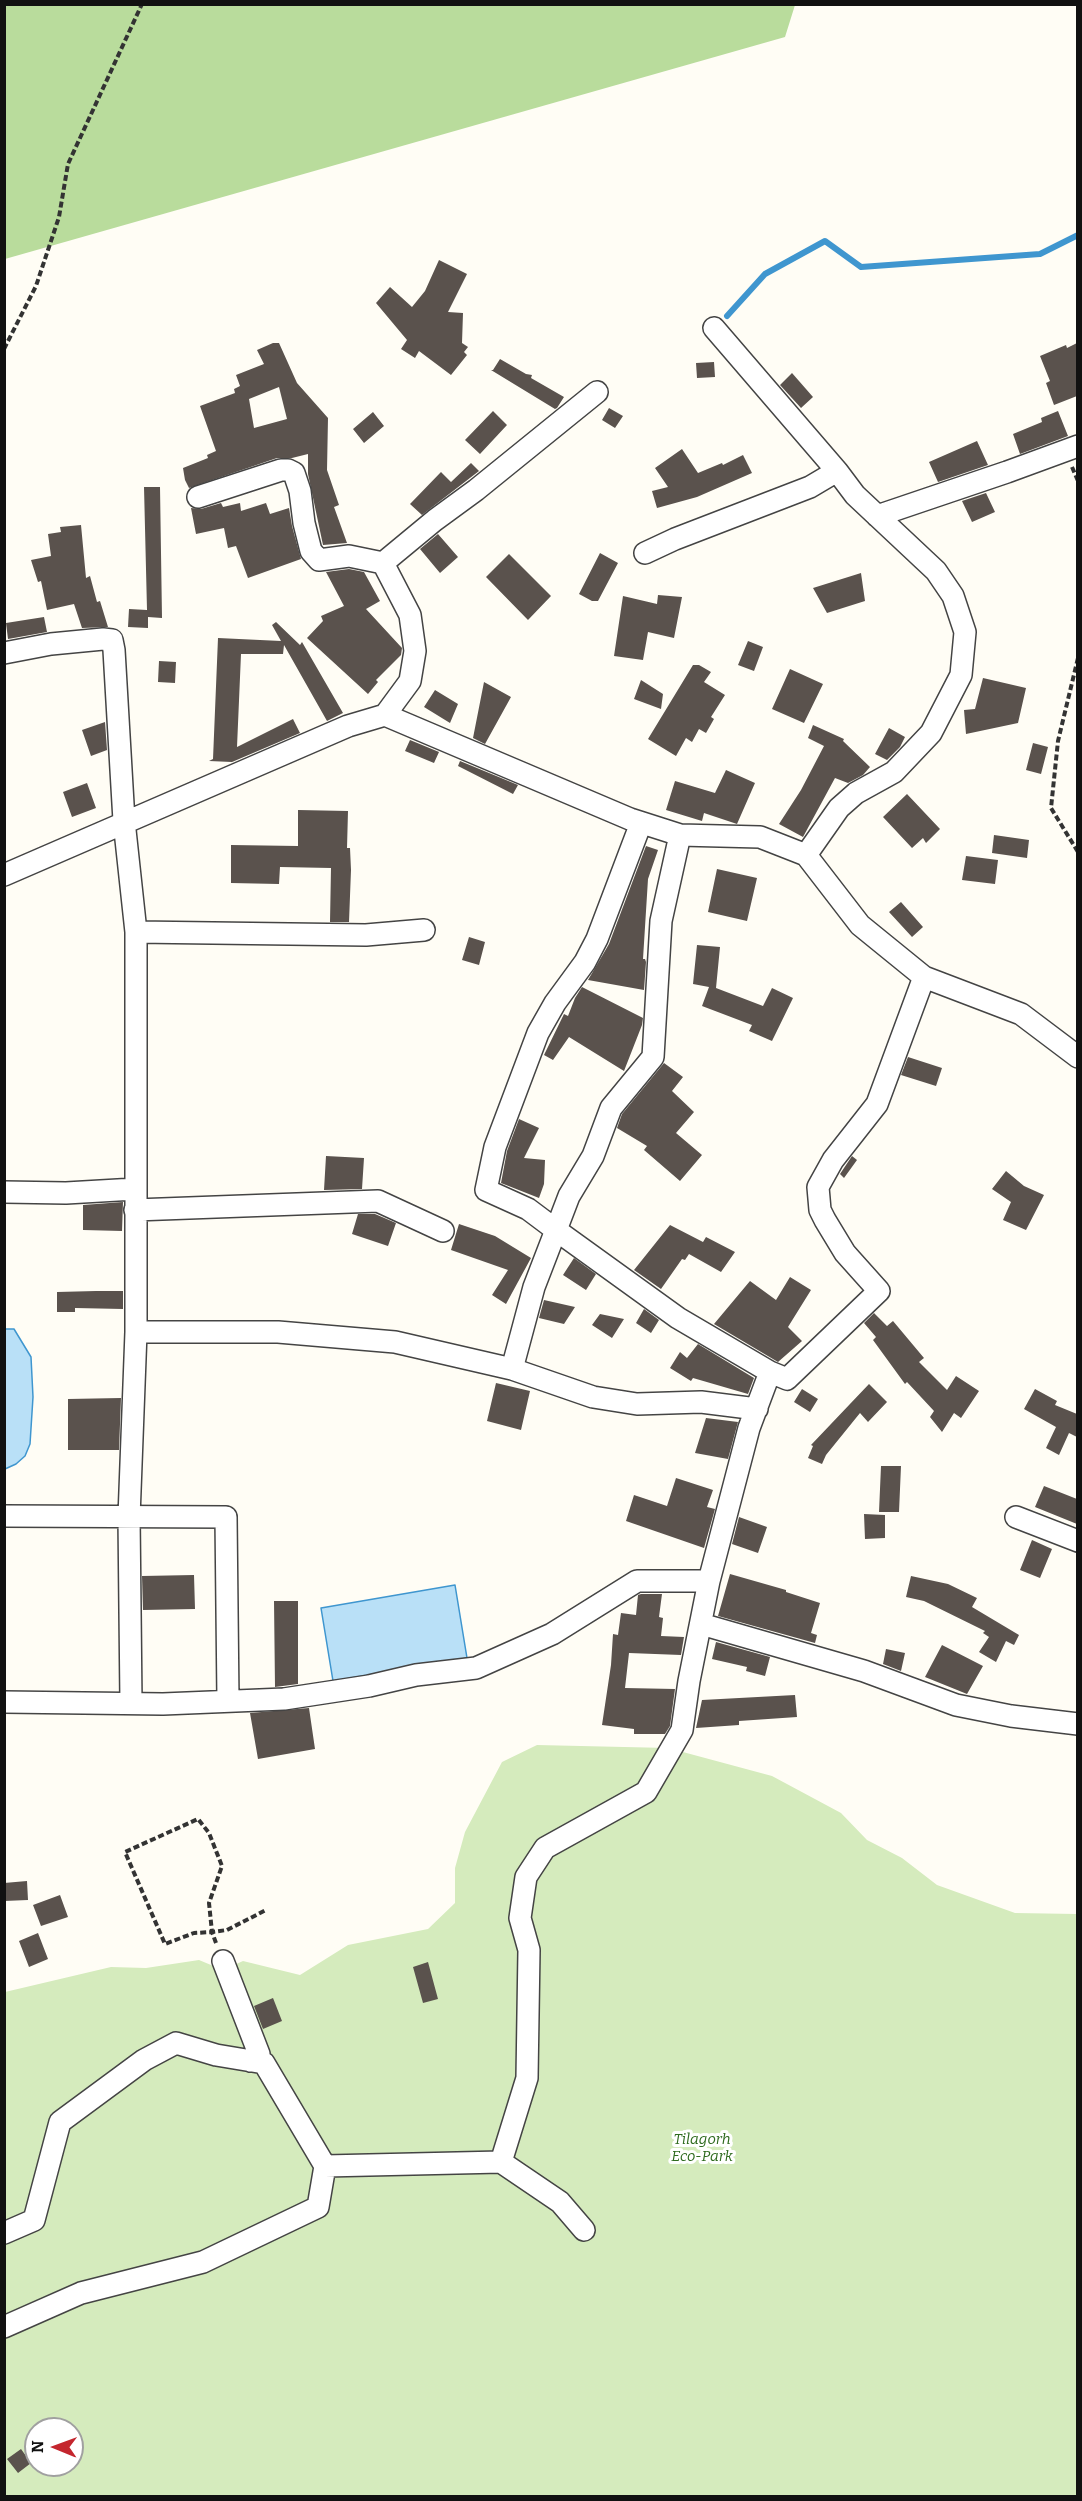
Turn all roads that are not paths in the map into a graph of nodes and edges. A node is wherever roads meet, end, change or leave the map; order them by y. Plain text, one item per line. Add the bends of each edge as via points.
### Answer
1 (714, 328) dead end
2 (597, 392) dead end
3 (1077, 446) edge
4 (837, 471) junction
5 (198, 497) dead end
6 (877, 516) junction
7 (645, 553) dead end
8 (383, 563) junction
9 (4, 653) edge
10 (385, 715) junction
11 (124, 821) junction
12 (642, 823) junction
13 (680, 835) junction
14 (806, 855) junction
15 (4, 875) edge
16 (424, 930) dead end
17 (136, 932) junction
18 (924, 977) junction
19 (1077, 1056) edge
20 (4, 1192) edge
21 (135, 1200) junction
22 (556, 1230) junction
23 (442, 1231) dead end
24 (136, 1332) junction
25 (512, 1369) junction
26 (770, 1372) junction
27 (757, 1409) junction
28 (4, 1516) edge
29 (129, 1517) junction
30 (1016, 1517) dead end
31 (1077, 1541) edge
32 (709, 1581) junction
33 (701, 1624) junction
34 (228, 1701) junction
35 (4, 1702) edge
36 (131, 1703) junction
37 (1077, 1724) edge
38 (223, 1961) dead end
39 (250, 2061) junction
40 (501, 2162) junction
41 (325, 2166) junction
42 (584, 2230) dead end
43 (4, 2233) edge
44 (4, 2327) edge

1 - 4 street
2 - 8 street
3 - 6 street
4 - 6 street
4 - 7 street via 810,487
5 - 8 street via 288,470 294,473 311,551 319,560 349,556
6 - 14 street via 936,571 953,596 965,632 961,675 931,733 894,772 839,808
8 - 10 street via 410,615 415,651 410,681
9 - 11 street via 51,644 112,640
10 - 11 street via 348,726
10 - 12 street
11 - 15 street
11 - 17 street
12 - 13 street
12 - 22 street via 597,939 538,1033 495,1147 486,1190 528,1209
13 - 14 street via 760,837
13 - 22 street via 661,921 653,1057 610,1108 593,1156 569,1196
14 - 18 street via 860,925
16 - 17 street via 366,935
17 - 21 street
18 - 19 street via 1021,1014
18 - 26 street via 877,1104 832,1160 818,1186 825,1220 845,1253 879,1291 787,1379
20 - 21 street
21 - 23 street via 378,1201
21 - 24 street
22 - 25 street via 534,1287
22 - 26 street via 678,1318
24 - 25 street via 278,1332 350,1337 395,1342
24 - 29 street
25 - 27 street via 604,1399 638,1404 701,1402
26 - 27 street
27 - 32 street
28 - 29 street
29 - 34 street via 226,1517
29 - 36 street
30 - 31 street
32 - 33 street
32 - 34 street via 637,1581 552,1634 476,1668 284,1699
33 - 37 street via 864,1671 956,1705
33 - 40 street via 682,1730 646,1792 545,1848 526,1877 520,1918 530,1950 526,2078
34 - 36 street
35 - 36 street
38 - 39 street via 258,2054
39 - 41 street via 264,2063
39 - 43 street via 176,2043 144,2060 60,2122 34,2220
40 - 41 street
40 - 42 street via 560,2202
41 - 44 street via 318,2207 203,2262 81,2293

